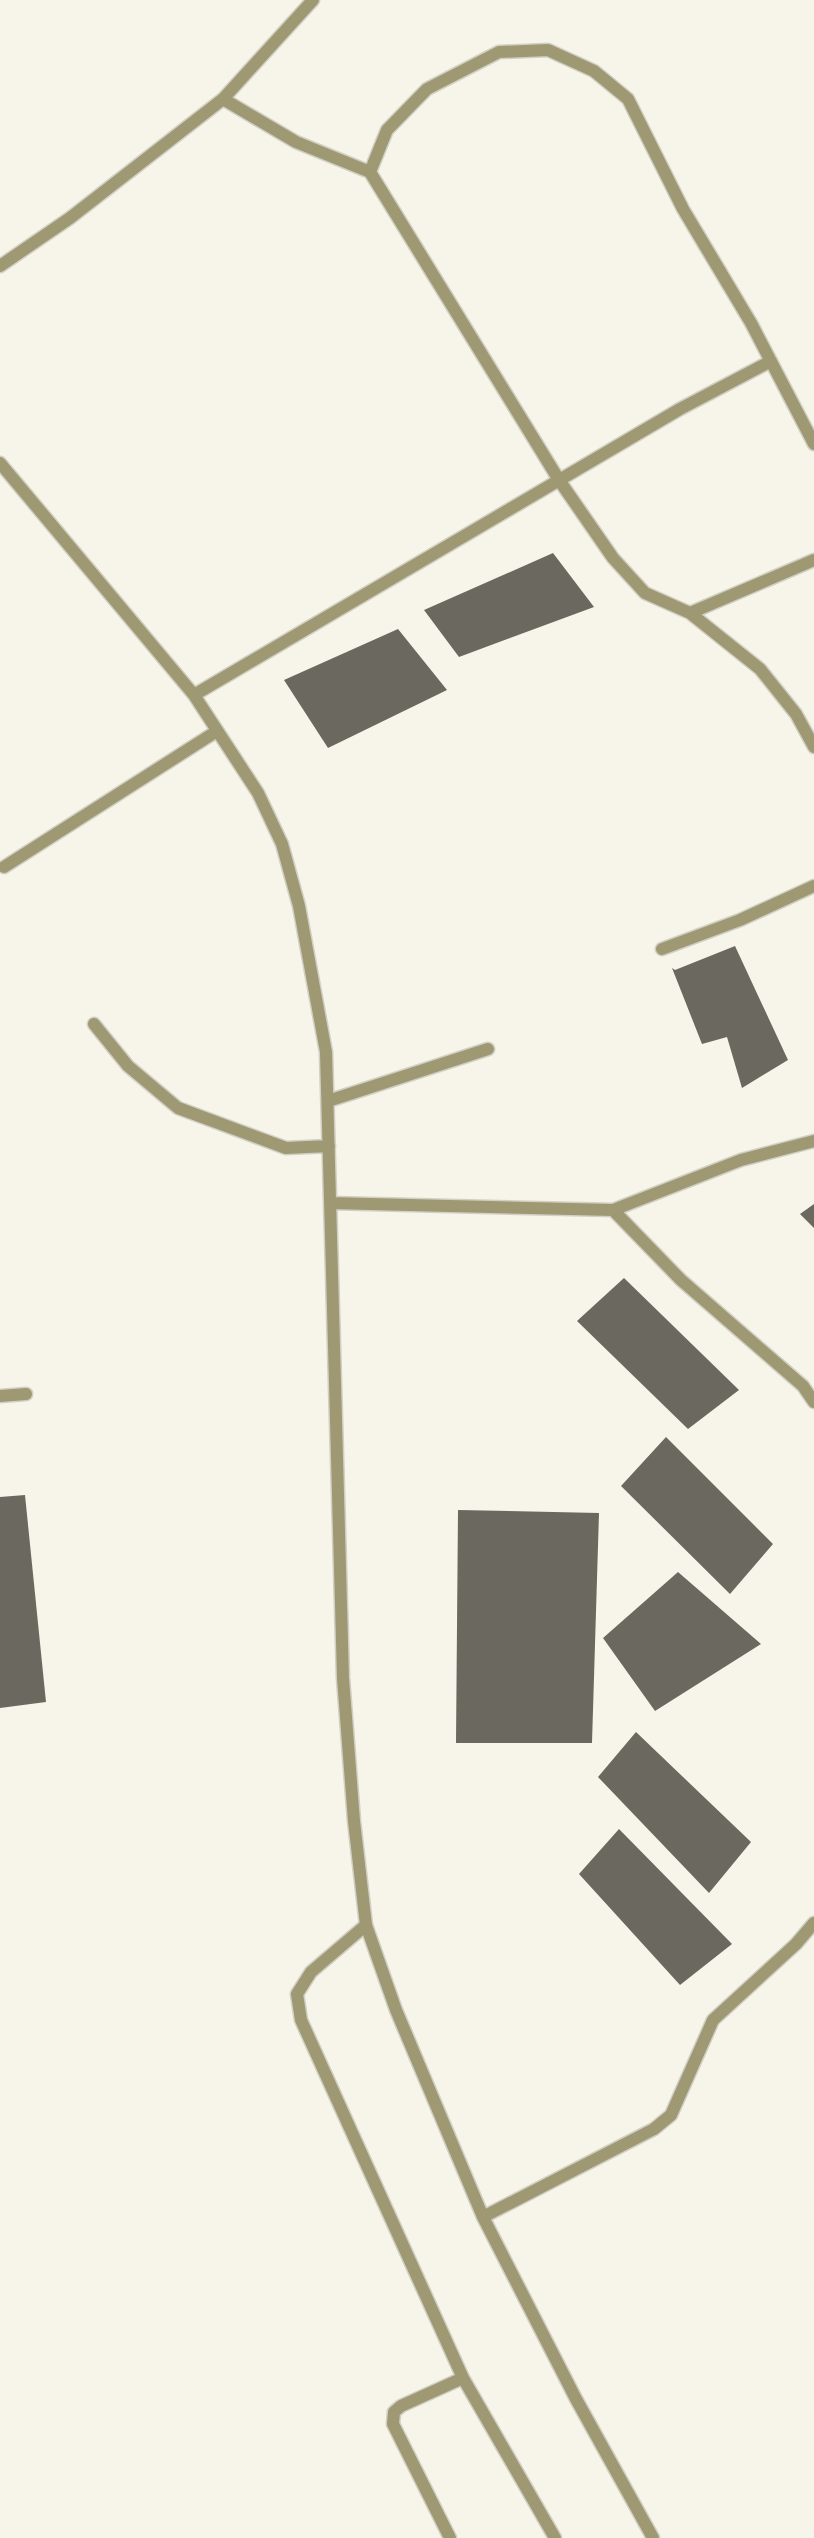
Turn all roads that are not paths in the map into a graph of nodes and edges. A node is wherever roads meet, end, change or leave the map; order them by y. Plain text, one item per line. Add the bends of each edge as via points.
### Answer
1 (313, 0) edge
2 (223, 99) junction
3 (370, 172) junction
4 (0, 266) edge
5 (771, 361) junction
6 (814, 444) edge
7 (0, 463) edge
8 (560, 480) junction
9 (814, 560) edge
10 (690, 613) junction
11 (194, 695) junction
12 (217, 731) junction
13 (814, 747) edge
14 (3, 867) dead end
15 (814, 886) edge
16 (662, 949) dead end
17 (94, 1024) dead end
18 (488, 1049) dead end
19 (328, 1101) junction
20 (814, 1141) edge
21 (329, 1146) junction
22 (330, 1203) junction
23 (614, 1210) junction
24 (26, 1394) dead end
25 (0, 1396) edge
26 (814, 1402) edge
27 (814, 1923) edge
28 (366, 1925) junction
29 (483, 2217) junction
30 (463, 2378) junction
31 (450, 2538) edge
32 (555, 2538) edge
33 (653, 2538) edge

1 - 2 street
2 - 3 street via 296,142
2 - 4 street via 70,218
3 - 5 street via 387,130 427,90 499,52 548,50 594,71 628,99 683,209
3 - 8 street
5 - 6 street
5 - 8 street
7 - 11 street
8 - 10 street via 613,558 645,593
8 - 11 street
9 - 10 street
10 - 13 street via 760,669 796,714
11 - 12 street
12 - 14 street
12 - 19 street via 258,793 282,844 299,906 326,1052
15 - 16 street via 740,920
17 - 21 street via 128,1066 178,1108 286,1148
18 - 19 street
19 - 21 street
20 - 23 street via 741,1160
21 - 22 street
22 - 23 street
22 - 28 street via 344,1678
23 - 26 street via 681,1280 803,1386
24 - 25 street
27 - 29 street via 713,2019 671,2115 654,2129
28 - 29 street via 396,2010
28 - 30 street via 311,1972 297,1994 301,2019
29 - 33 street
30 - 31 street via 401,2406 394,2412 393,2424
30 - 32 street

